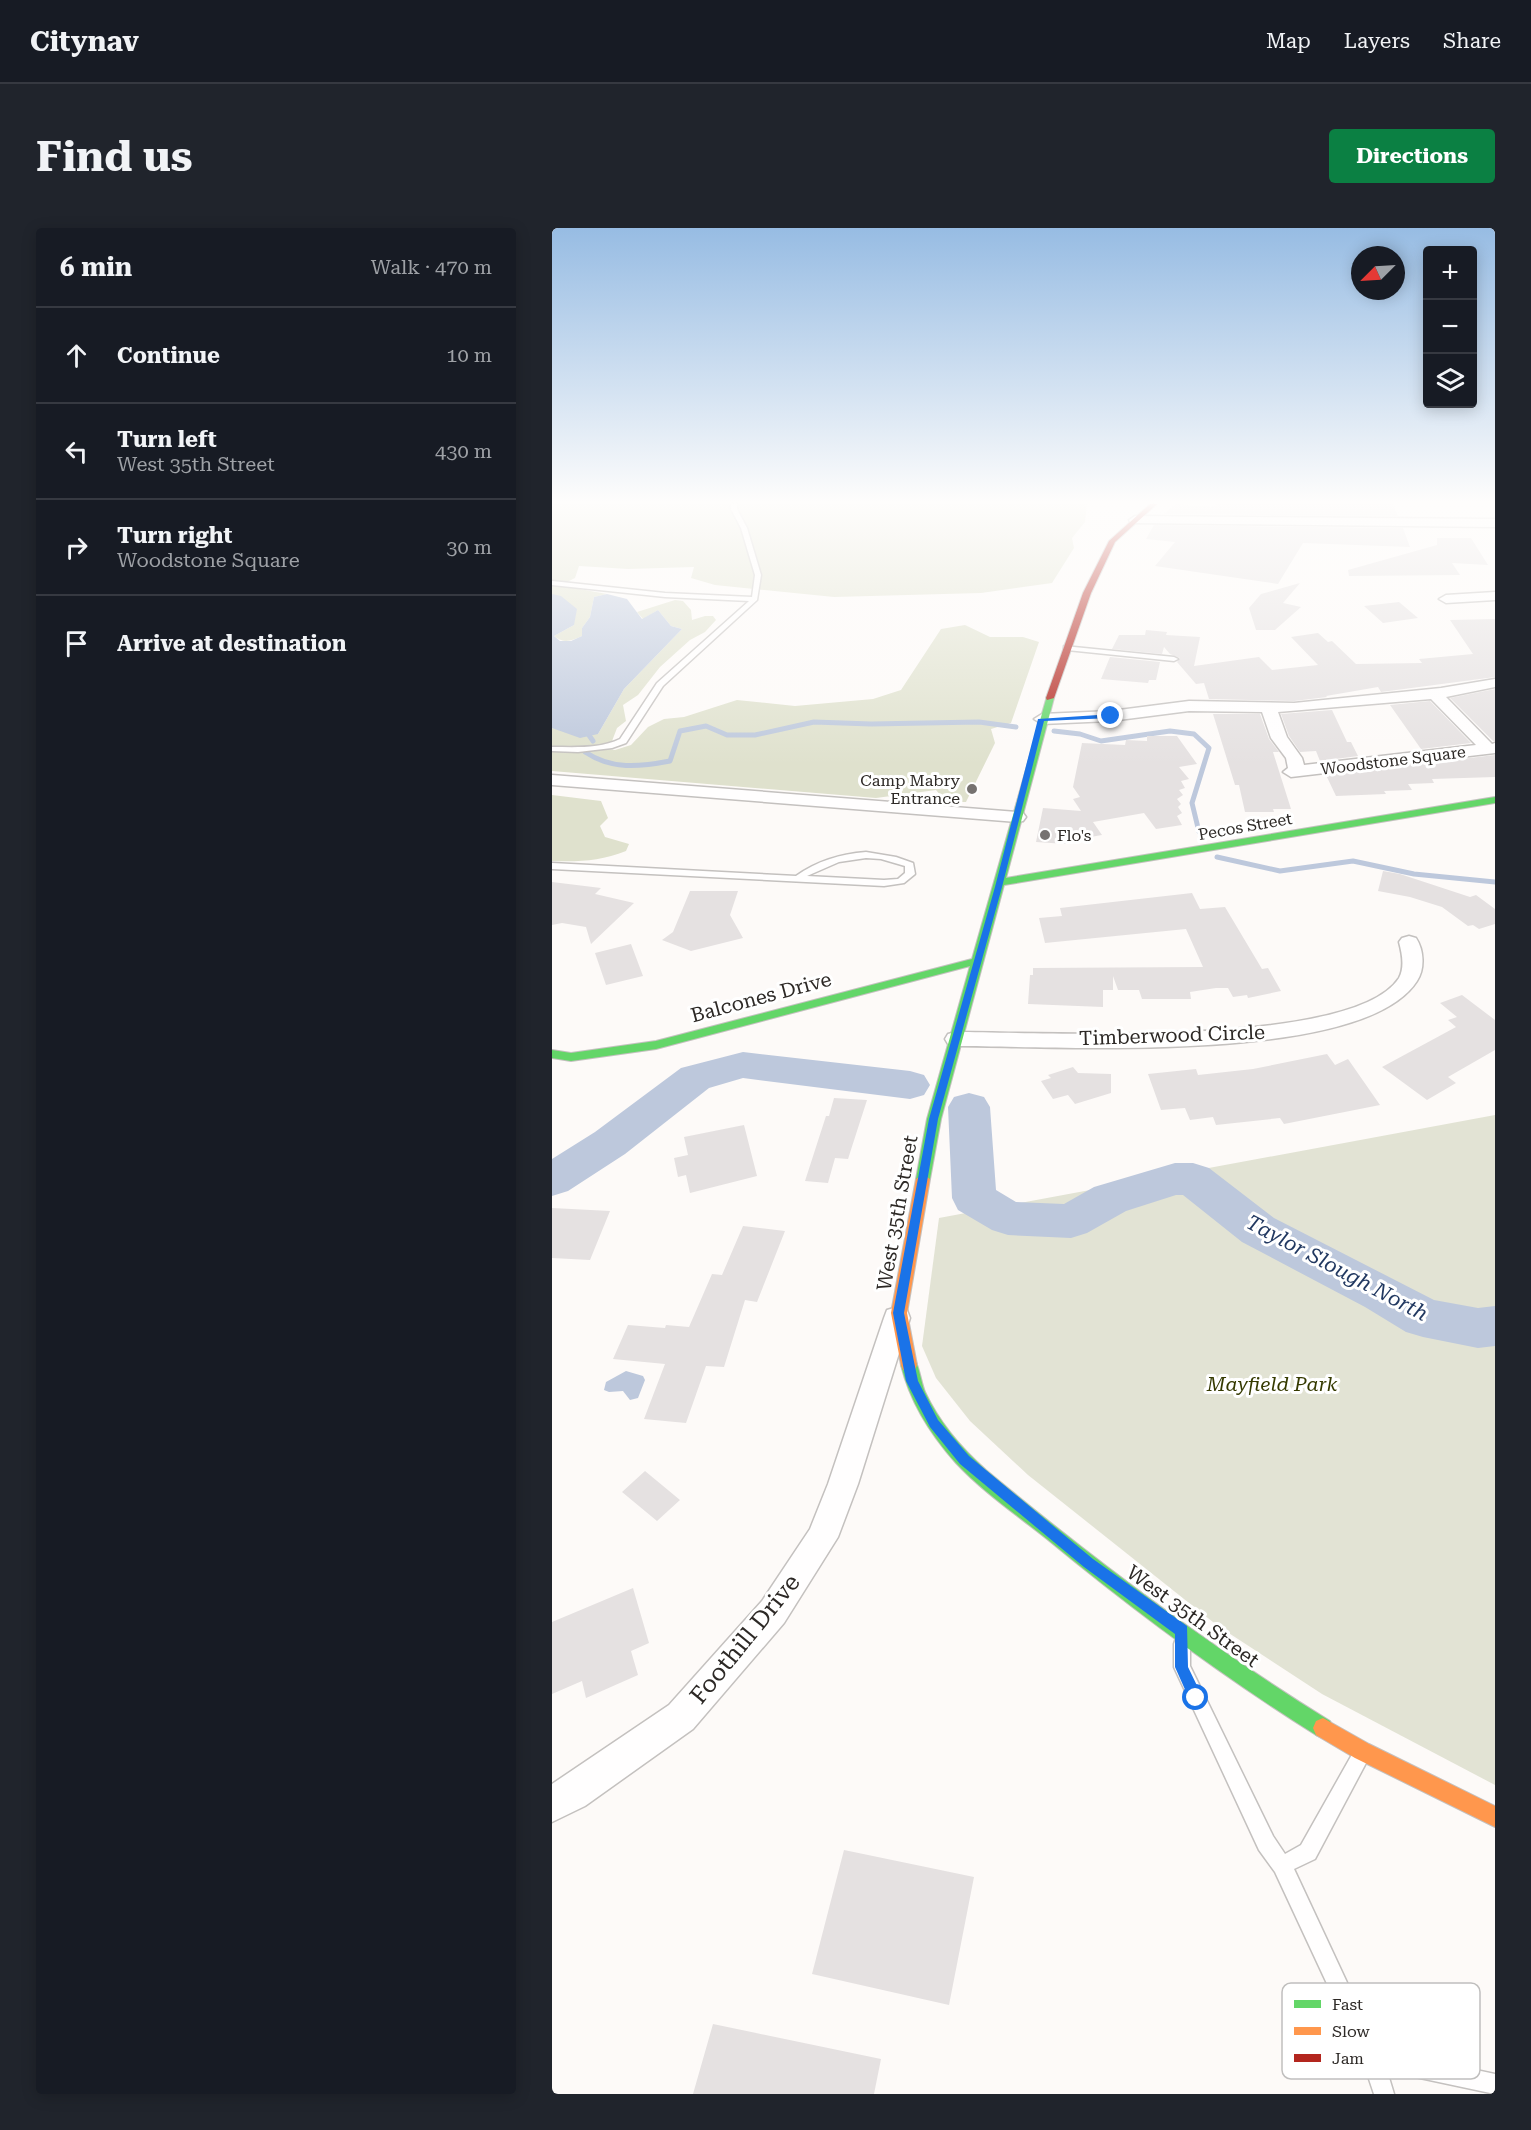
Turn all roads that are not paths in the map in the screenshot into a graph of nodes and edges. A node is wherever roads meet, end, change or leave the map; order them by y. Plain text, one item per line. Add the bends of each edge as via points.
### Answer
1 (622, 591) edge
2 (757, 591) edge
3 (1088, 591) edge
4 (1495, 596) edge
5 (756, 598) junction
6 (1446, 599) dead end
7 (1067, 648) junction
8 (1174, 659) dead end
9 (1495, 683) edge
10 (1434, 693) junction
11 (1268, 707) junction
12 (1042, 719) junction
13 (1491, 748) edge
14 (552, 749) edge
15 (552, 780) edge
16 (1495, 800) edge
17 (1017, 817) junction
18 (552, 866) edge
19 (796, 879) junction
20 (1000, 882) junction
21 (1409, 942) dead end
22 (977, 960) junction
23 (956, 1039) junction
24 (552, 1054) edge
25 (899, 1313) junction
26 (1182, 1631) junction
27 (1362, 1752) junction
28 (552, 1804) edge
29 (1495, 1817) edge
30 (1282, 1864) junction
31 (1337, 1983) edge
32 (1379, 2079) edge
33 (1471, 2079) edge
34 (1495, 2084) edge
35 (1384, 2094) edge

1 - 5 lane
2 - 5 lane
3 - 7 street, West 35th Street
4 - 6 street
5 - 14 lane via 660,686 623,741 578,750
7 - 8 lane
7 - 12 street, West 35th Street
9 - 10 street
10 - 11 street via 1294,708
10 - 13 street, Woodstone Square
11 - 12 street via 1189,706 1111,716
11 - 13 street, Woodstone Square via 1279,738 1294,758 1294,772
12 - 17 street, West 35th Street
15 - 17 street
16 - 20 street, Pecos Street
17 - 20 street, West 35th Street
18 - 19 lane
19 - 19 lane via 813,867 853,856 874,856 910,865 910,874 901,881 884,884
20 - 22 street, West 35th Street
21 - 23 street, Timberwood Circle via 1414,962 1408,980 1387,999 1341,1020 1304,1028 1177,1039
22 - 23 street, West 35th Street
22 - 24 street, Balcones Drive via 656,1045 572,1057
23 - 25 street, West 35th Street via 934,1119
25 - 26 street, West 35th Street via 912,1381 934,1424 964,1460 1089,1563
25 - 28 street, Foothill Drive via 822,1537 773,1611 681,1717
26 - 27 street, West 35th Street via 1262,1691
26 - 30 lane via 1182,1667 1266,1843
27 - 29 street, West 35th Street
27 - 30 lane via 1308,1852
30 - 31 lane
32 - 35 lane
33 - 34 lane

